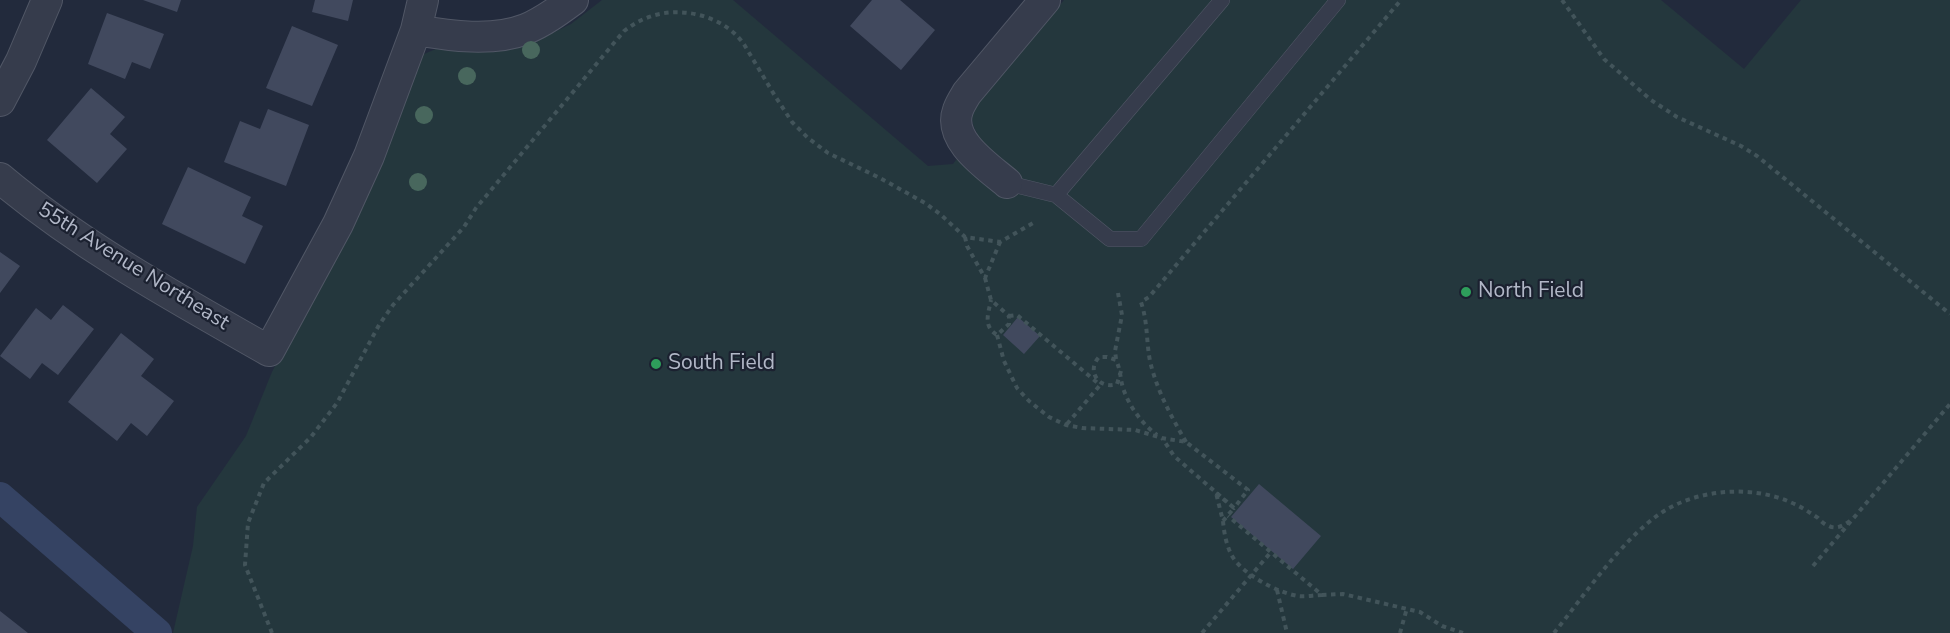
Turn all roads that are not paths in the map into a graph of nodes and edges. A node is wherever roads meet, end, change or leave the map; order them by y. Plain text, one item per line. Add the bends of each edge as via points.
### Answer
1 (47, 0) edge
2 (423, 0) edge
3 (573, 0) edge
4 (1045, 0) edge
5 (1222, 0) edge
6 (1338, 0) edge
7 (416, 30) junction
8 (0, 101) edge
9 (0, 178) edge
10 (1006, 183) joint
11 (1056, 195) junction

1 - 8 street
2 - 7 street
3 - 7 street via 524,30 486,37
4 - 10 street via 957,111 958,133 970,151
5 - 11 lane
6 - 11 lane via 1141,239 1110,239
7 - 9 street, 55th Avenue Northeast via 369,156 269,351 123,266 33,206
10 - 11 lane

